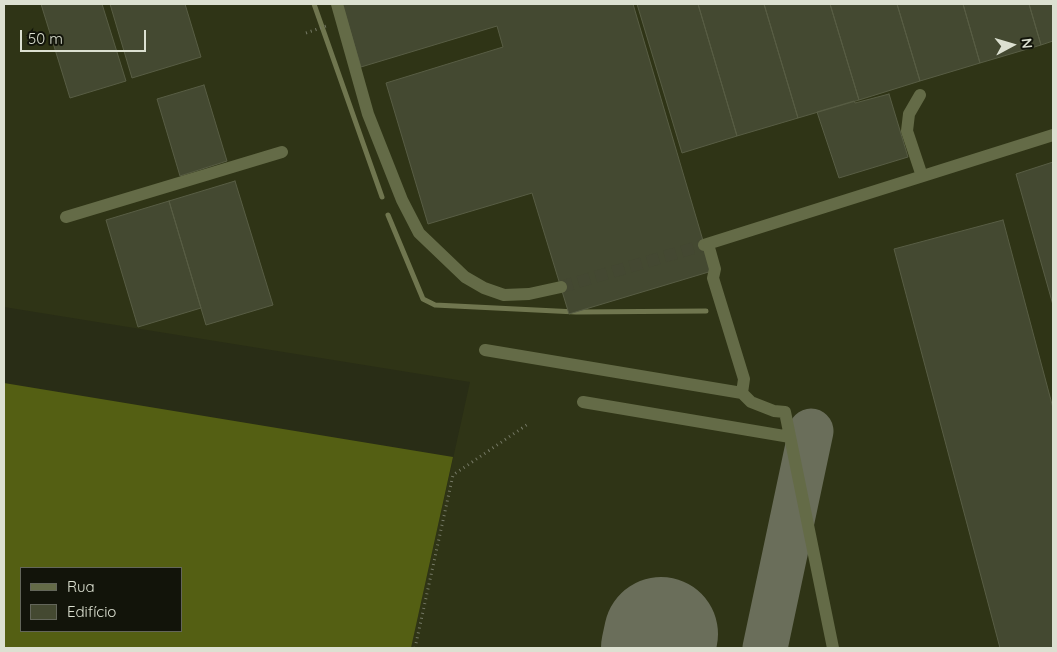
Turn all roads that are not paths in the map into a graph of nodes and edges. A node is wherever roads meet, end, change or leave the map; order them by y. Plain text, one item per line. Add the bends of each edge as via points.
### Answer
1 (337, 4) edge
2 (920, 95) dead end
3 (1053, 135) edge
4 (282, 152) dead end
5 (922, 176) junction
6 (66, 217) dead end
7 (561, 287) tunnel mouth
8 (484, 350) dead end
9 (742, 393) junction
10 (583, 402) dead end
11 (790, 437) junction
12 (833, 648) edge

1 - 7 lane via 368,114 402,200 419,233 465,277 484,288 504,295
2 - 5 lane via 909,114 907,131
3 - 5 lane
4 - 6 lane
5 - 9 lane via 706,245 744,379
8 - 9 lane
9 - 11 lane via 751,402 785,412
10 - 11 lane
11 - 12 lane

